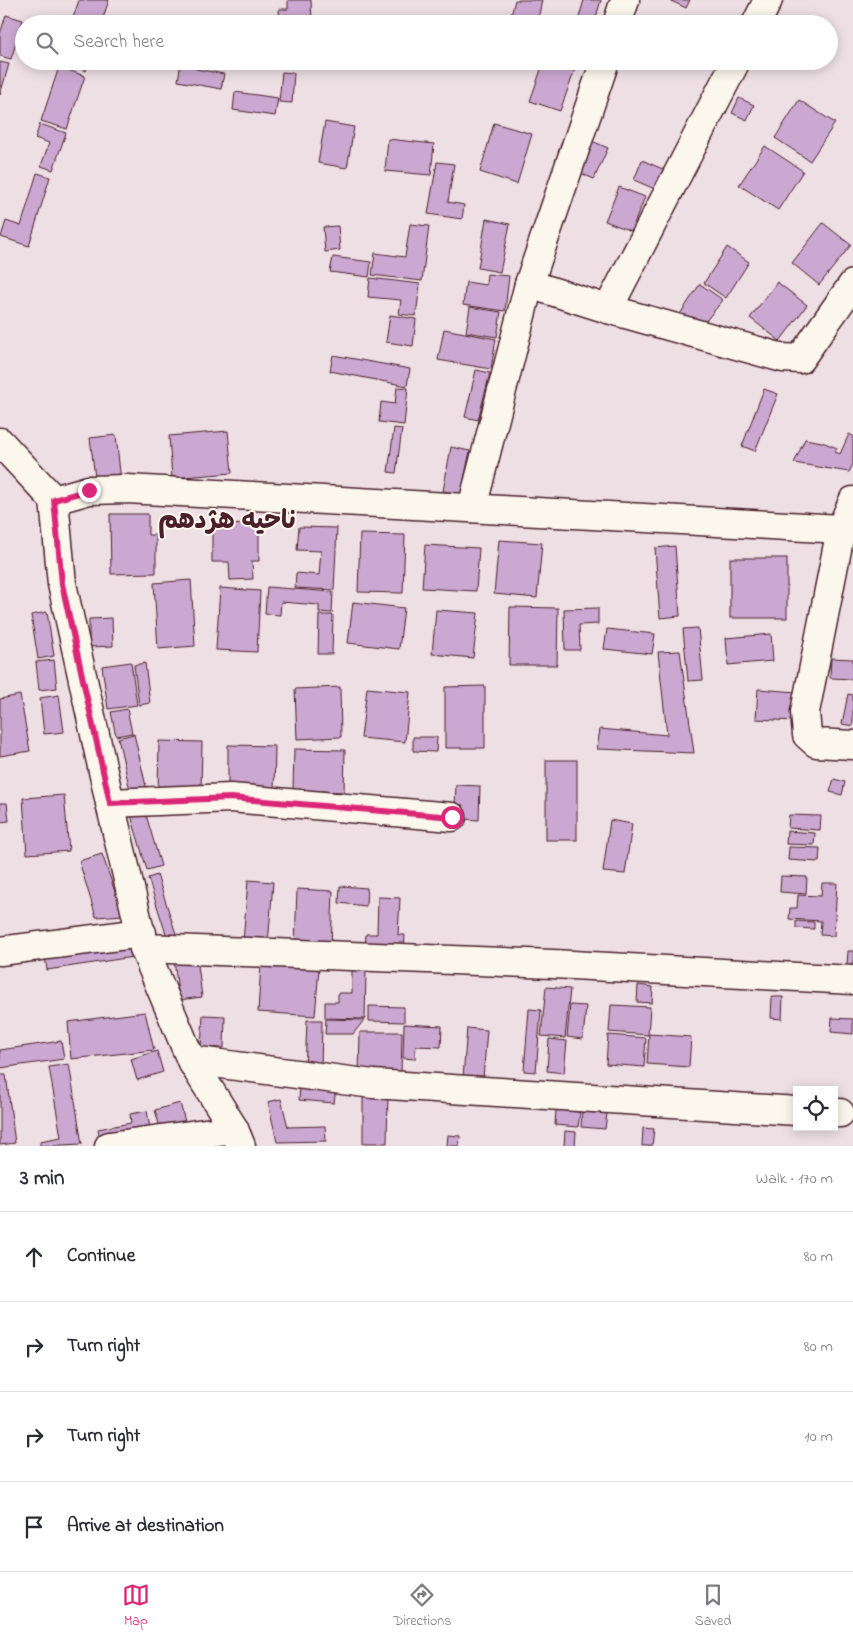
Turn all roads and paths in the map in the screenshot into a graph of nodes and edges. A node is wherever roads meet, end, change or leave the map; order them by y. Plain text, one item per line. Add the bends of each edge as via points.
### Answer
1 (626, 0) edge
2 (768, 0) edge
3 (620, 15) edge
4 (760, 15) edge
5 (602, 70) edge
6 (731, 70) edge
7 (529, 284) junction
8 (853, 284) edge
9 (608, 309) junction
10 (0, 442) edge
11 (54, 500) junction
12 (853, 501) edge
13 (472, 508) junction
14 (841, 529) junction
15 (853, 745) edge
16 (110, 803) junction
17 (452, 817) dead end
18 (143, 940) junction
19 (0, 951) edge
20 (853, 980) edge
21 (190, 1060) junction
22 (793, 1110) edge
23 (238, 1138) edge
24 (109, 1146) edge

1 - 3 street
2 - 4 street
5 - 7 street
6 - 9 street
7 - 9 street
7 - 13 street
8 - 9 street via 800,359 783,358
10 - 11 street
11 - 13 street via 89,490 126,489
11 - 16 street via 62,584
12 - 14 street
13 - 14 street
14 - 15 street via 805,712 807,735 816,743
16 - 17 street via 231,798
16 - 18 street
18 - 19 street
18 - 20 street
18 - 21 street
21 - 22 street via 373,1084
21 - 23 street
23 - 24 street

